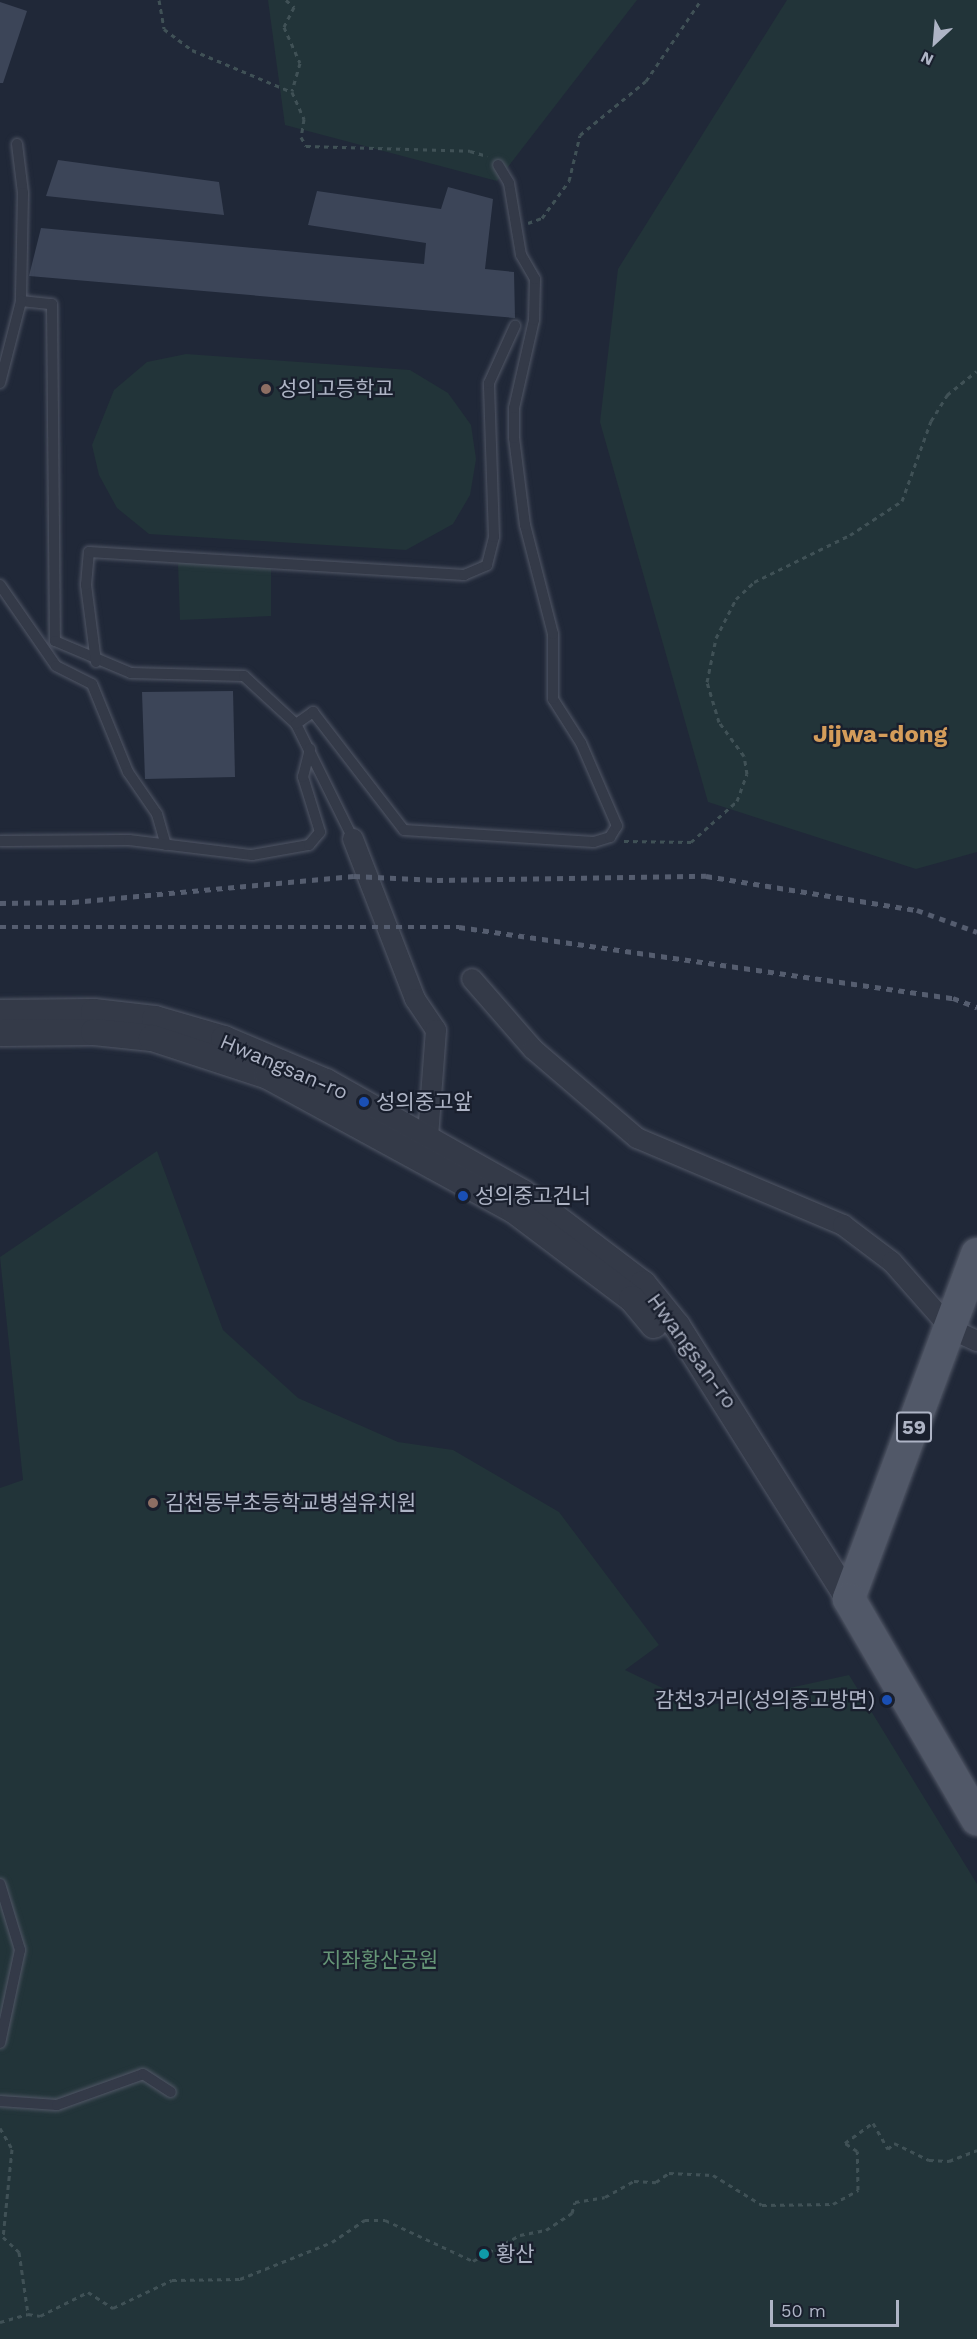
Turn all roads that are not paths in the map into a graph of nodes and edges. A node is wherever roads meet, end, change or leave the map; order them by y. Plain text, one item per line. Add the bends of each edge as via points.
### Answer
1 (17, 144) dead end
2 (498, 165) road end
3 (21, 302) junction
4 (515, 326) dead end
5 (0, 383) edge
6 (0, 585) edge
7 (96, 662) junction
8 (296, 724) junction
9 (310, 749) junction
10 (353, 839) joint
11 (0, 841) edge
12 (166, 844) junction
13 (472, 979) dead end
14 (0, 1013) edge
15 (0, 1033) edge
16 (428, 1137) junction
17 (977, 1254) edge
18 (964, 1335) edge
19 (849, 1599) junction
20 (977, 1819) edge
21 (0, 1884) edge
22 (0, 2043) edge
23 (171, 2092) dead end
24 (0, 2101) edge

1 - 3 lane via 23,193
2 - 8 lane via 509,183 521,255 535,279 534,320 514,408 525,525 553,634 554,699 613,810 617,826 611,835 594,842 404,830 313,712
3 - 5 lane
3 - 7 lane via 52,304 55,640
4 - 7 lane via 489,383 494,537 487,565 464,575 90,552 86,585
6 - 12 lane via 56,666 92,684 128,772 157,814
7 - 8 lane via 131,673 244,676
8 - 9 lane
9 - 10 lane
9 - 12 lane via 303,777 318,821 317,841 252,855
10 - 16 street via 415,999 436,1030
11 - 12 lane
13 - 18 street via 533,1049 637,1138 843,1225 892,1262
14 - 16 street, Hwangsan-ro via 94,1012 164,1022 326,1082
15 - 19 street, Hwangsan-ro via 94,1032 152,1038 213,1055 319,1099 514,1210 632,1299
16 - 19 street, Hwangsan-ro via 523,1193 643,1284 744,1425
17 - 18 main road, 59
18 - 19 main road, 59
19 - 20 main road, Hwangsan-ro
21 - 22 lane via 20,1950
23 - 24 lane via 143,2074 57,2105

